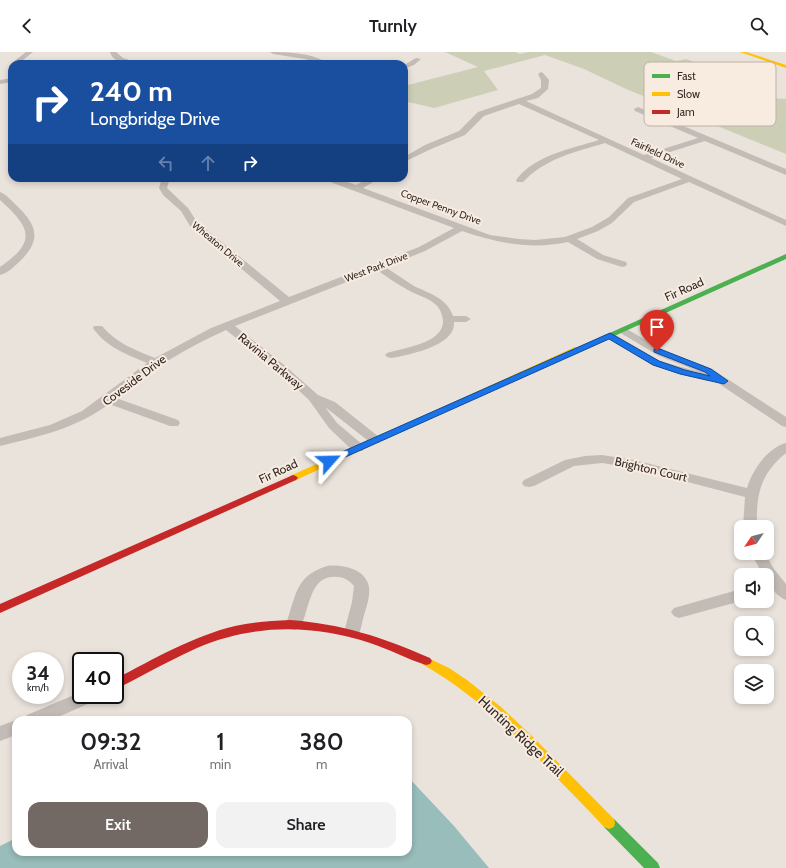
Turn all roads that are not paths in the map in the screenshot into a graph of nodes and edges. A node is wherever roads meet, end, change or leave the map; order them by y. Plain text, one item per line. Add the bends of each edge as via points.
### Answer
1 (30, 52) edge
2 (113, 52) edge
3 (273, 52) edge
4 (317, 52) edge
5 (742, 52) edge
6 (306, 57) junction
7 (7, 58) dead end
8 (21, 59) joint
9 (418, 59) dead end
10 (125, 60) edge
11 (314, 60) edge
12 (771, 62) edge
13 (776, 64) edge
14 (408, 66) edge
15 (786, 67) edge
16 (542, 74) dead end
17 (520, 102) junction
18 (638, 109) dead end
19 (644, 112) edge
20 (677, 126) edge
21 (705, 138) junction
22 (605, 141) junction
23 (408, 158) edge
24 (643, 158) junction
25 (786, 172) edge
26 (689, 179) junction
27 (520, 180) dead end
28 (165, 182) edge
29 (340, 182) edge
30 (368, 182) edge
31 (357, 188) junction
32 (0, 195) edge
33 (786, 223) edge
34 (462, 227) junction
35 (570, 239) junction
36 (786, 256) edge
37 (622, 264) dead end
38 (377, 266) junction
39 (0, 272) edge
40 (288, 302) junction
41 (449, 319) junction
42 (466, 319) dead end
43 (227, 325) junction
44 (98, 328) dead end
45 (623, 330) junction
46 (610, 336) junction
47 (391, 355) dead end
48 (156, 362) junction
49 (724, 381) junction
50 (314, 398) junction
51 (108, 400) junction
52 (174, 423) dead end
53 (786, 424) edge
54 (375, 440) junction
55 (0, 442) edge
56 (786, 447) edge
57 (358, 448) junction
58 (529, 483) dead end
59 (751, 494) junction
60 (750, 520) edge
61 (762, 560) edge
62 (777, 589) edge
63 (734, 597) edge
64 (0, 609) edge
65 (678, 612) dead end
66 (294, 624) junction
67 (352, 632) junction
68 (124, 679) edge
69 (72, 703) edge
70 (42, 716) edge
71 (12, 729) edge
72 (0, 734) edge
73 (653, 868) edge

1 - 8 street
2 - 10 street via 118,58
3 - 6 street
4 - 6 street
5 - 12 street
6 - 11 street
7 - 8 street
9 - 14 street
13 - 15 street
16 - 17 street via 545,80 544,89
17 - 22 street, Fairfield Drive
17 - 23 street via 481,114 462,133
18 - 19 street
20 - 21 street
21 - 24 street
21 - 25 street
22 - 24 street, Fairfield Drive
22 - 27 street via 546,161 532,168
24 - 26 street, Fairfield Drive
26 - 33 street, Fairfield Drive
26 - 35 street, Copper Penny Drive via 630,201 606,223
28 - 40 street, Wheaton Drive via 163,188 166,193 185,210 192,224
29 - 31 street, Copper Penny Drive
30 - 31 street
31 - 34 street, Copper Penny Drive
32 - 39 street via 27,222 31,233 22,255
34 - 35 street, Copper Penny Drive via 500,240 524,243 548,243
34 - 38 street, West Park Drive via 432,245
35 - 37 street via 600,257
36 - 45 street, Fir Road
38 - 40 street, West Park Drive
38 - 41 street via 411,288 436,300 446,310
40 - 43 street, Coveside Drive
41 - 42 street
41 - 47 street via 449,328 436,341
43 - 48 street, Coveside Drive
43 - 50 street, Ravinia Parkway
44 - 48 street via 114,344
45 - 46 street, Fir Road
45 - 49 street via 657,351 708,371
46 - 49 street via 656,363 682,372
46 - 54 street, Fir Road
48 - 51 street, Coveside Drive
49 - 53 street
50 - 54 street via 331,405
50 - 57 street via 329,423
51 - 52 street
51 - 55 street, Coveside Drive via 70,422
54 - 57 street, Fir Road
56 - 59 street via 761,471
57 - 64 street, Fir Road
58 - 59 street, Brighton Court via 570,463 602,459 634,464
59 - 60 street
61 - 62 street
63 - 65 street
66 - 67 street, Hunting Ridge Trail via 312,624
66 - 67 street via 311,580 324,572 339,571 356,578 361,584 362,592
66 - 68 street, Hunting Ridge Trail via 273,624 215,636 187,647
67 - 73 street, Hunting Ridge Trail via 403,650 481,697 528,739
69 - 70 street
71 - 72 street

